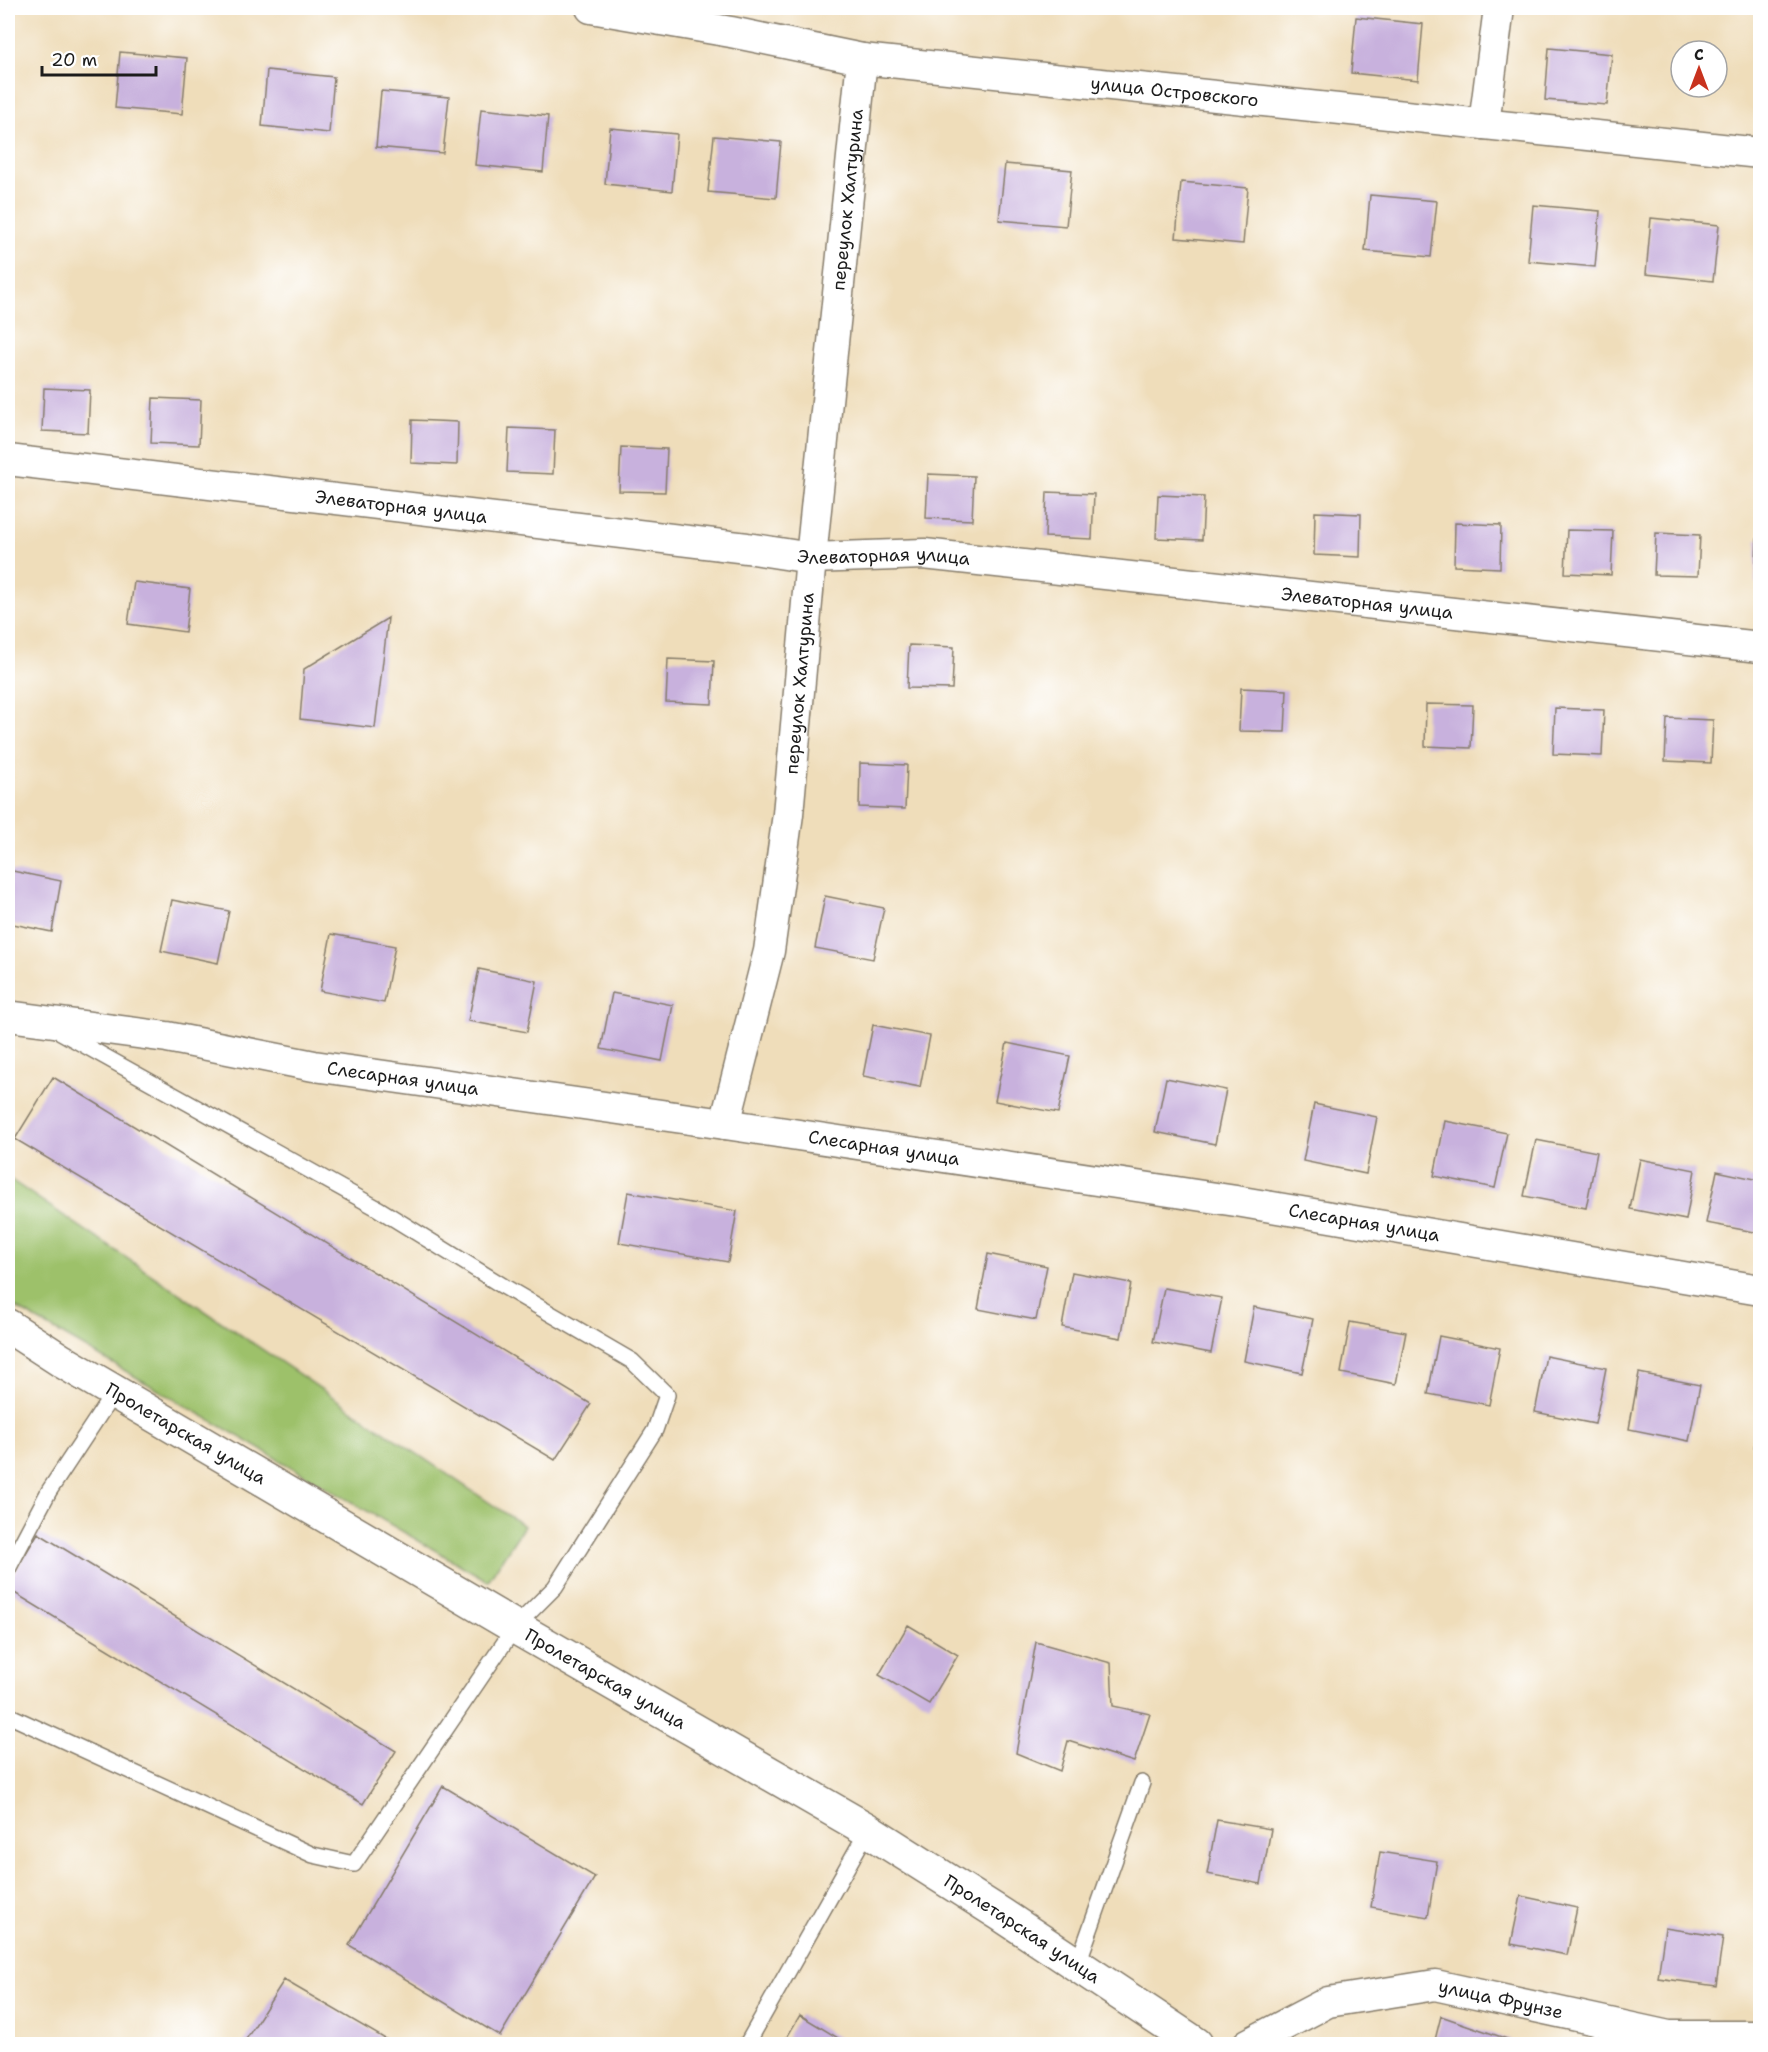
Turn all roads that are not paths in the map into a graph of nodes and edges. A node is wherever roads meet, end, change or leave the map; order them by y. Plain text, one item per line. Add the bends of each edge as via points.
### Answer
1 (591, 8) edge
2 (1499, 8) edge
3 (862, 59) junction
4 (1484, 124) junction
5 (1761, 153) edge
6 (8, 460) edge
7 (811, 558) junction
8 (1761, 647) edge
9 (22, 1017) edge
10 (725, 1124) junction
11 (1761, 1290) edge
12 (8, 1326) edge
13 (115, 1391) junction
14 (8, 1569) edge
15 (515, 1627) junction
16 (8, 1715) edge
17 (1142, 1783) dead end
18 (868, 1830) junction
19 (1077, 1966) junction
20 (1761, 2036) edge
21 (747, 2044) edge
22 (1196, 2044) edge
23 (1248, 2044) edge

1 - 3 street, улица Островского
2 - 4 street
3 - 4 street, улица Островского
3 - 7 street, переулок Халтурина
4 - 5 street, улица Островского
6 - 7 street, Элеваторная улица
7 - 8 street, Элеваторная улица via 924,554
7 - 10 street, переулок Халтурина via 789,814 769,951
9 - 10 street, Слесарная улица via 167,1037 314,1066
9 - 15 lane via 377,1208 632,1361 667,1395 655,1430 555,1587
10 - 11 street, Слесарная улица via 1236,1201
12 - 13 main road, Пролетарская улица
13 - 14 lane via 49,1491
13 - 15 main road, Пролетарская улица
15 - 16 lane via 354,1864 313,1855
15 - 18 main road, Пролетарская улица
17 - 19 lane
18 - 19 main road, Пролетарская улица
18 - 21 lane
19 - 22 main road, Пролетарская улица
20 - 23 street, улица Фрунзе via 1669,2036 1435,1985 1328,2002

